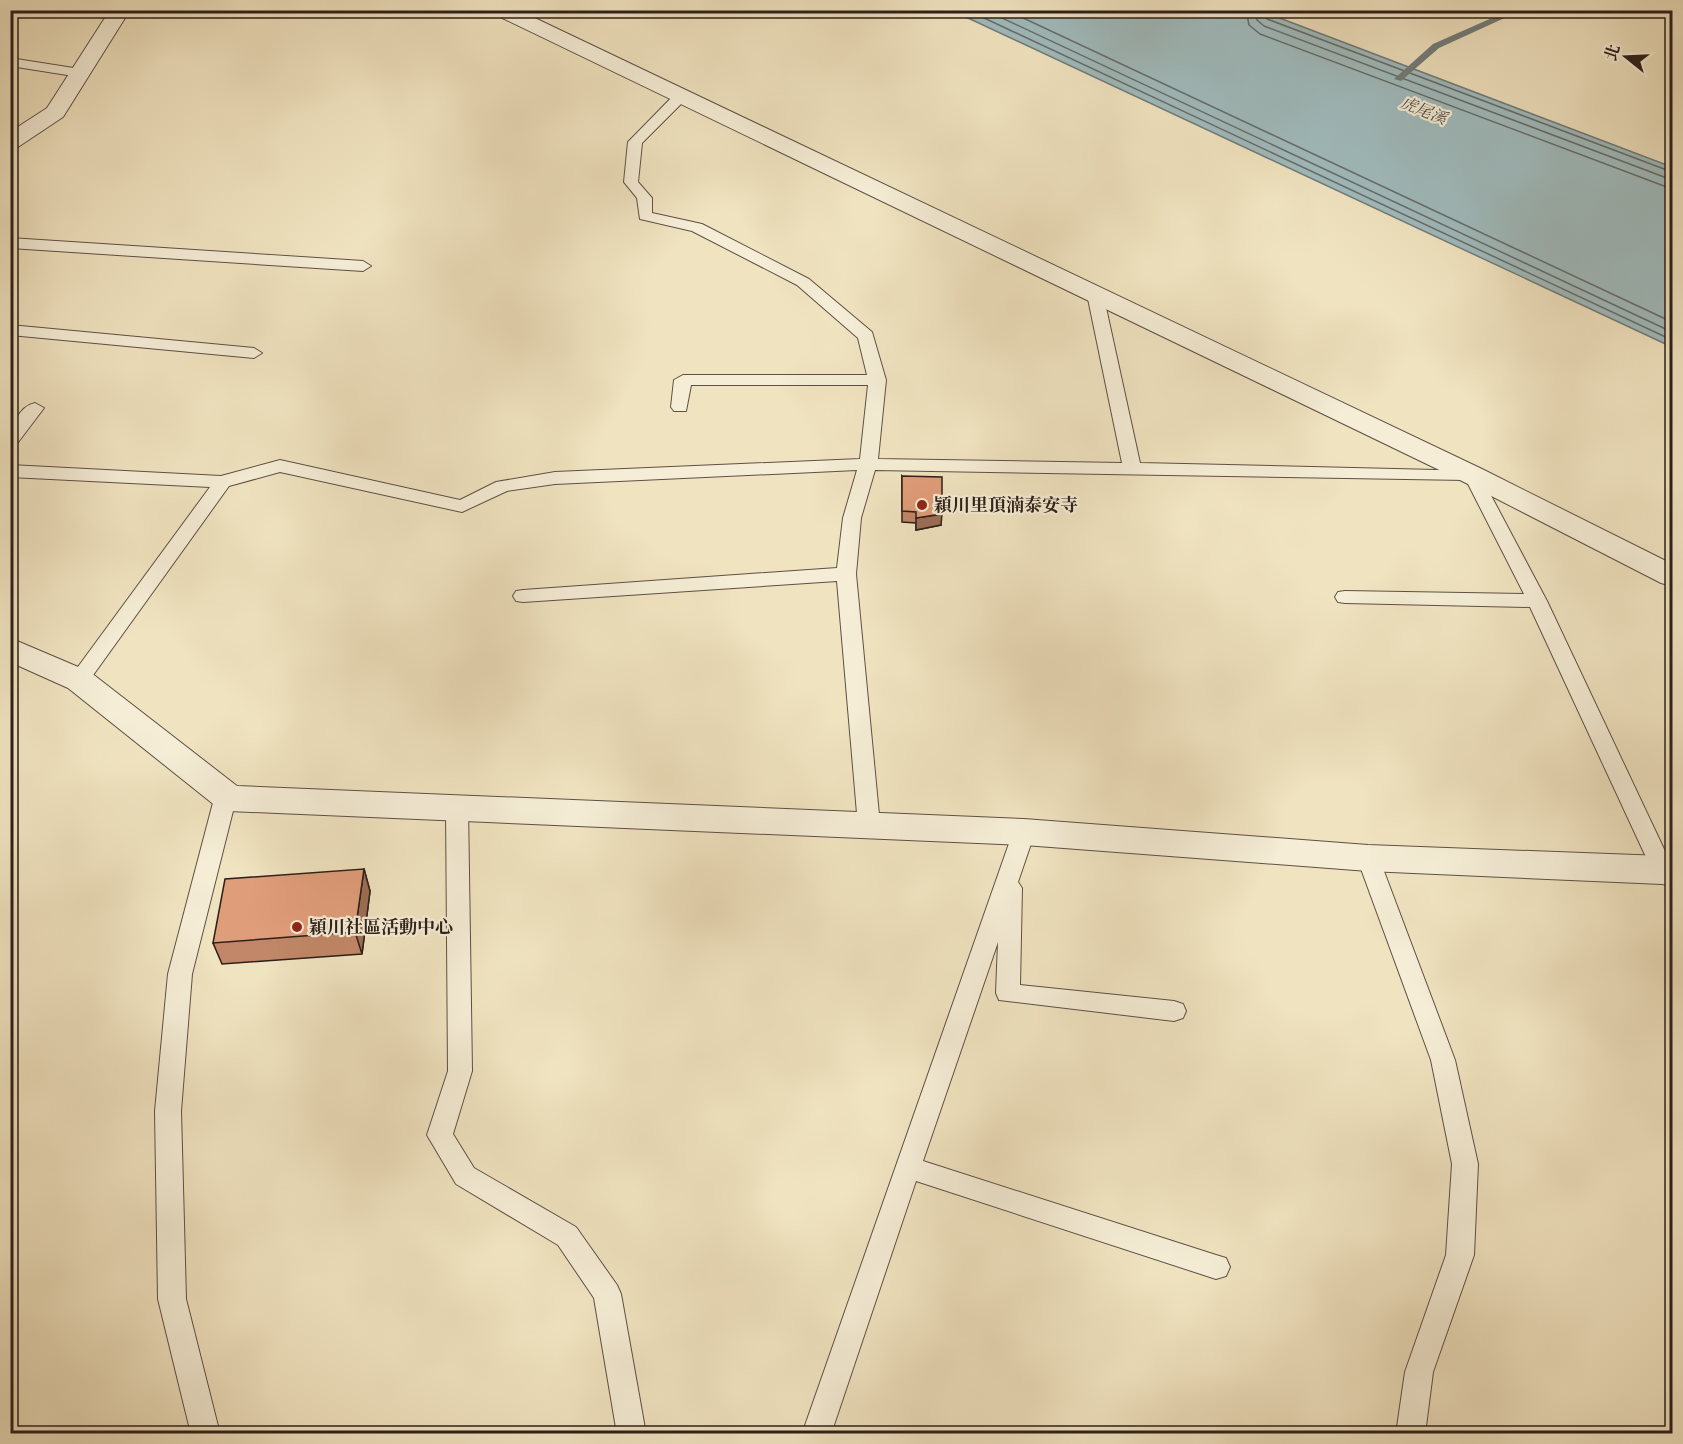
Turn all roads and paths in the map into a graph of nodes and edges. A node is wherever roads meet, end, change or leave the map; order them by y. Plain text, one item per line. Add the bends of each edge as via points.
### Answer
1 (120, 10) edge
2 (501, 10) edge
3 (10, 62) edge
4 (80, 73) junction
5 (681, 96) junction
6 (10, 142) edge
7 (10, 243) edge
8 (363, 266) dead end
9 (1095, 294) junction
10 (10, 330) edge
11 (254, 353) dead end
12 (877, 380) junction
13 (680, 407) dead end
14 (35, 408) dead end
15 (10, 441) edge
16 (867, 464) junction
17 (1132, 469) junction
18 (10, 471) edge
19 (1472, 476) junction
20 (223, 482) junction
21 (846, 574) junction
22 (1672, 576) edge
23 (522, 596) dead end
24 (1345, 597) dead end
25 (1537, 601) junction
26 (10, 649) edge
27 (79, 680) junction
28 (226, 795) junction
29 (457, 806) junction
30 (869, 825) junction
31 (1024, 832) junction
32 (1368, 858) junction
33 (1011, 868) junction
34 (1668, 872) edge
35 (1174, 1011) dead end
36 (908, 1167) junction
37 (1216, 1267) dead end
38 (206, 1434) edge
39 (632, 1434) edge
40 (816, 1434) edge
41 (1410, 1434) edge

1 - 4 street
2 - 5 street
3 - 4 lane
4 - 6 street via 55,112
5 - 9 street
5 - 12 lane via 635,142 631,182 644,198 645,216 697,227 803,282 866,336
7 - 8 lane
9 - 17 lane
9 - 19 street
10 - 11 lane
12 - 13 lane via 683,380
12 - 16 lane
14 - 15 lane
16 - 17 lane
16 - 20 lane via 555,478 502,486 462,506 280,466
16 - 21 lane via 852,518
17 - 19 lane
18 - 20 lane
19 - 22 street
19 - 25 lane
20 - 27 lane
21 - 23 lane
21 - 30 lane
24 - 25 lane
25 - 34 lane
26 - 27 street
27 - 28 street
28 - 29 street
28 - 38 lane via 180,974 168,1111 172,1299
29 - 30 street
29 - 39 lane via 459,1071 440,1136 465,1176 567,1236 607,1294
30 - 31 street
31 - 32 street
31 - 33 lane
32 - 34 street
32 - 41 lane via 1443,1060 1465,1164 1460,1255 1419,1372
33 - 35 lane via 1008,993
33 - 36 lane
36 - 37 lane
36 - 40 lane

